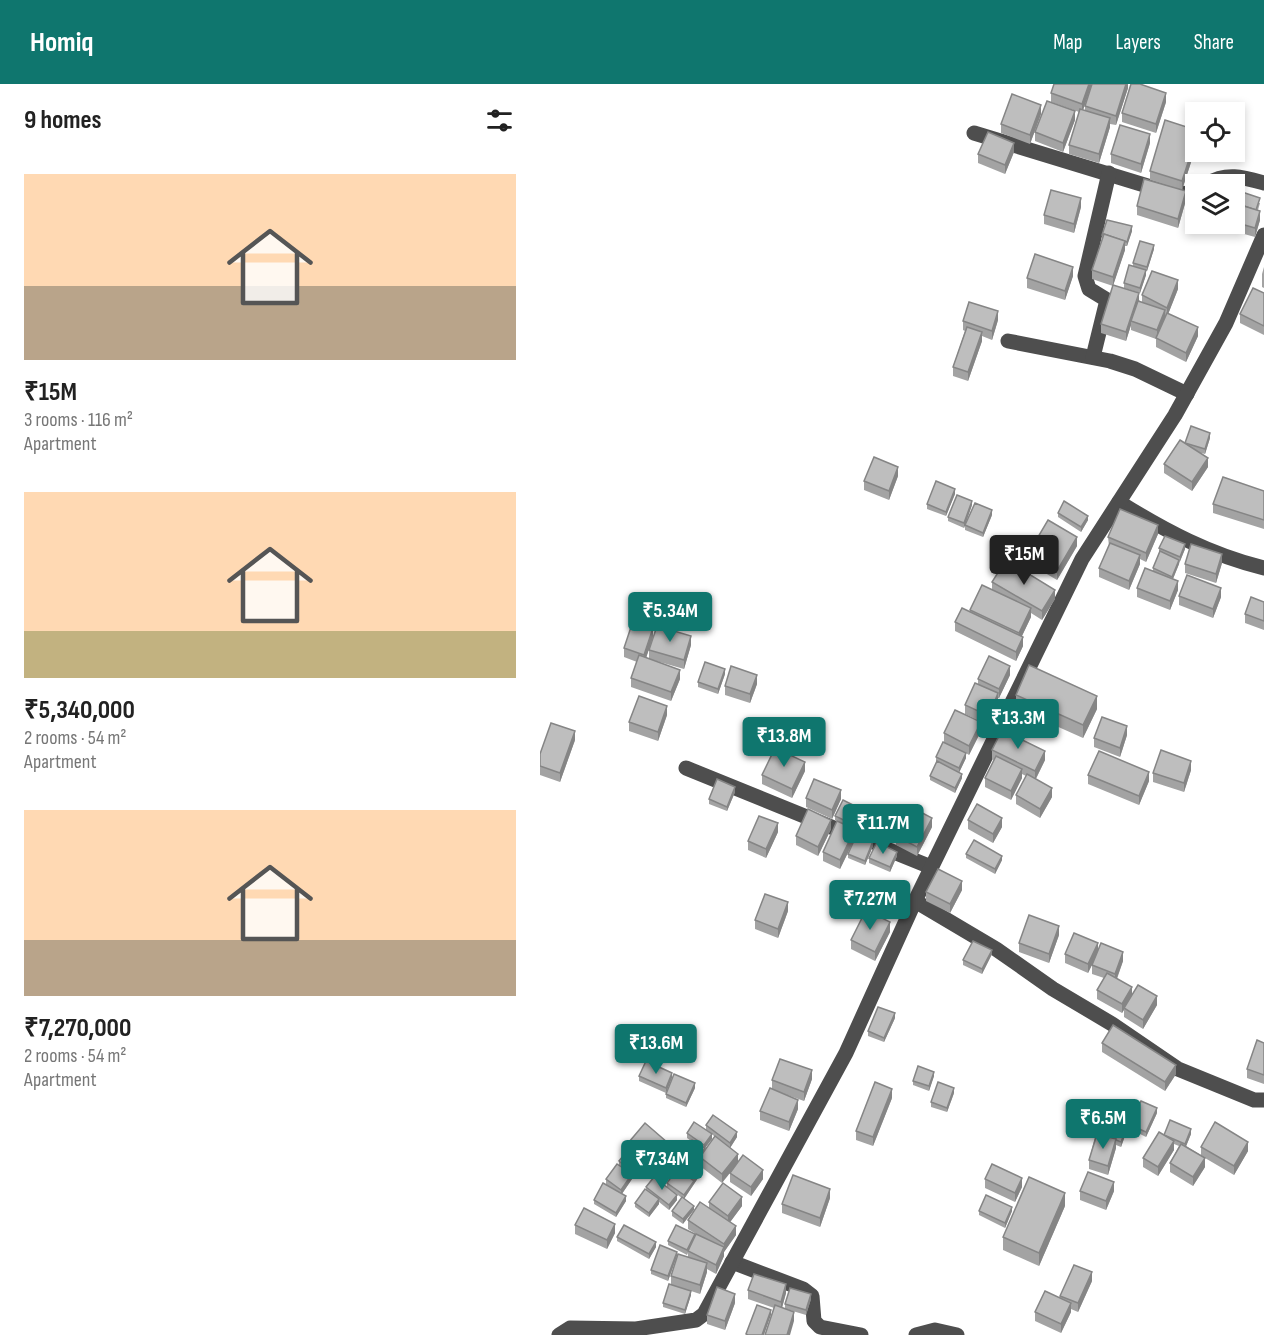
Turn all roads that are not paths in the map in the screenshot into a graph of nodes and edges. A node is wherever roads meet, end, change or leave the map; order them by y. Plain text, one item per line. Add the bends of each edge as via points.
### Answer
1 (974, 133) dead end
2 (1109, 173) junction
3 (1245, 180) edge
4 (1264, 183) edge
5 (1185, 194) edge
6 (1264, 235) edge
7 (1008, 341) dead end
8 (1093, 357) junction
9 (1187, 394) junction
10 (1119, 502) junction
11 (1264, 568) edge
12 (686, 768) dead end
13 (932, 867) junction
14 (915, 901) junction
15 (1264, 1100) edge
16 (732, 1262) junction
17 (559, 1335) edge
18 (861, 1335) edge
19 (916, 1335) edge
20 (957, 1335) edge

1 - 2 street
2 - 5 street
2 - 8 street via 1085,276 1089,289 1107,300
3 - 4 street
6 - 9 street via 1226,323
7 - 8 street
8 - 9 street via 1135,369
9 - 10 street
10 - 11 street via 1203,548
10 - 13 street via 1082,559 1043,635
12 - 13 street
13 - 14 street
14 - 15 street via 996,949 1178,1069 1254,1100
14 - 16 street via 846,1053
16 - 17 street via 704,1314 696,1320 636,1329 570,1328
16 - 18 street via 803,1289 812,1296 814,1321 820,1327
19 - 20 street via 935,1330

